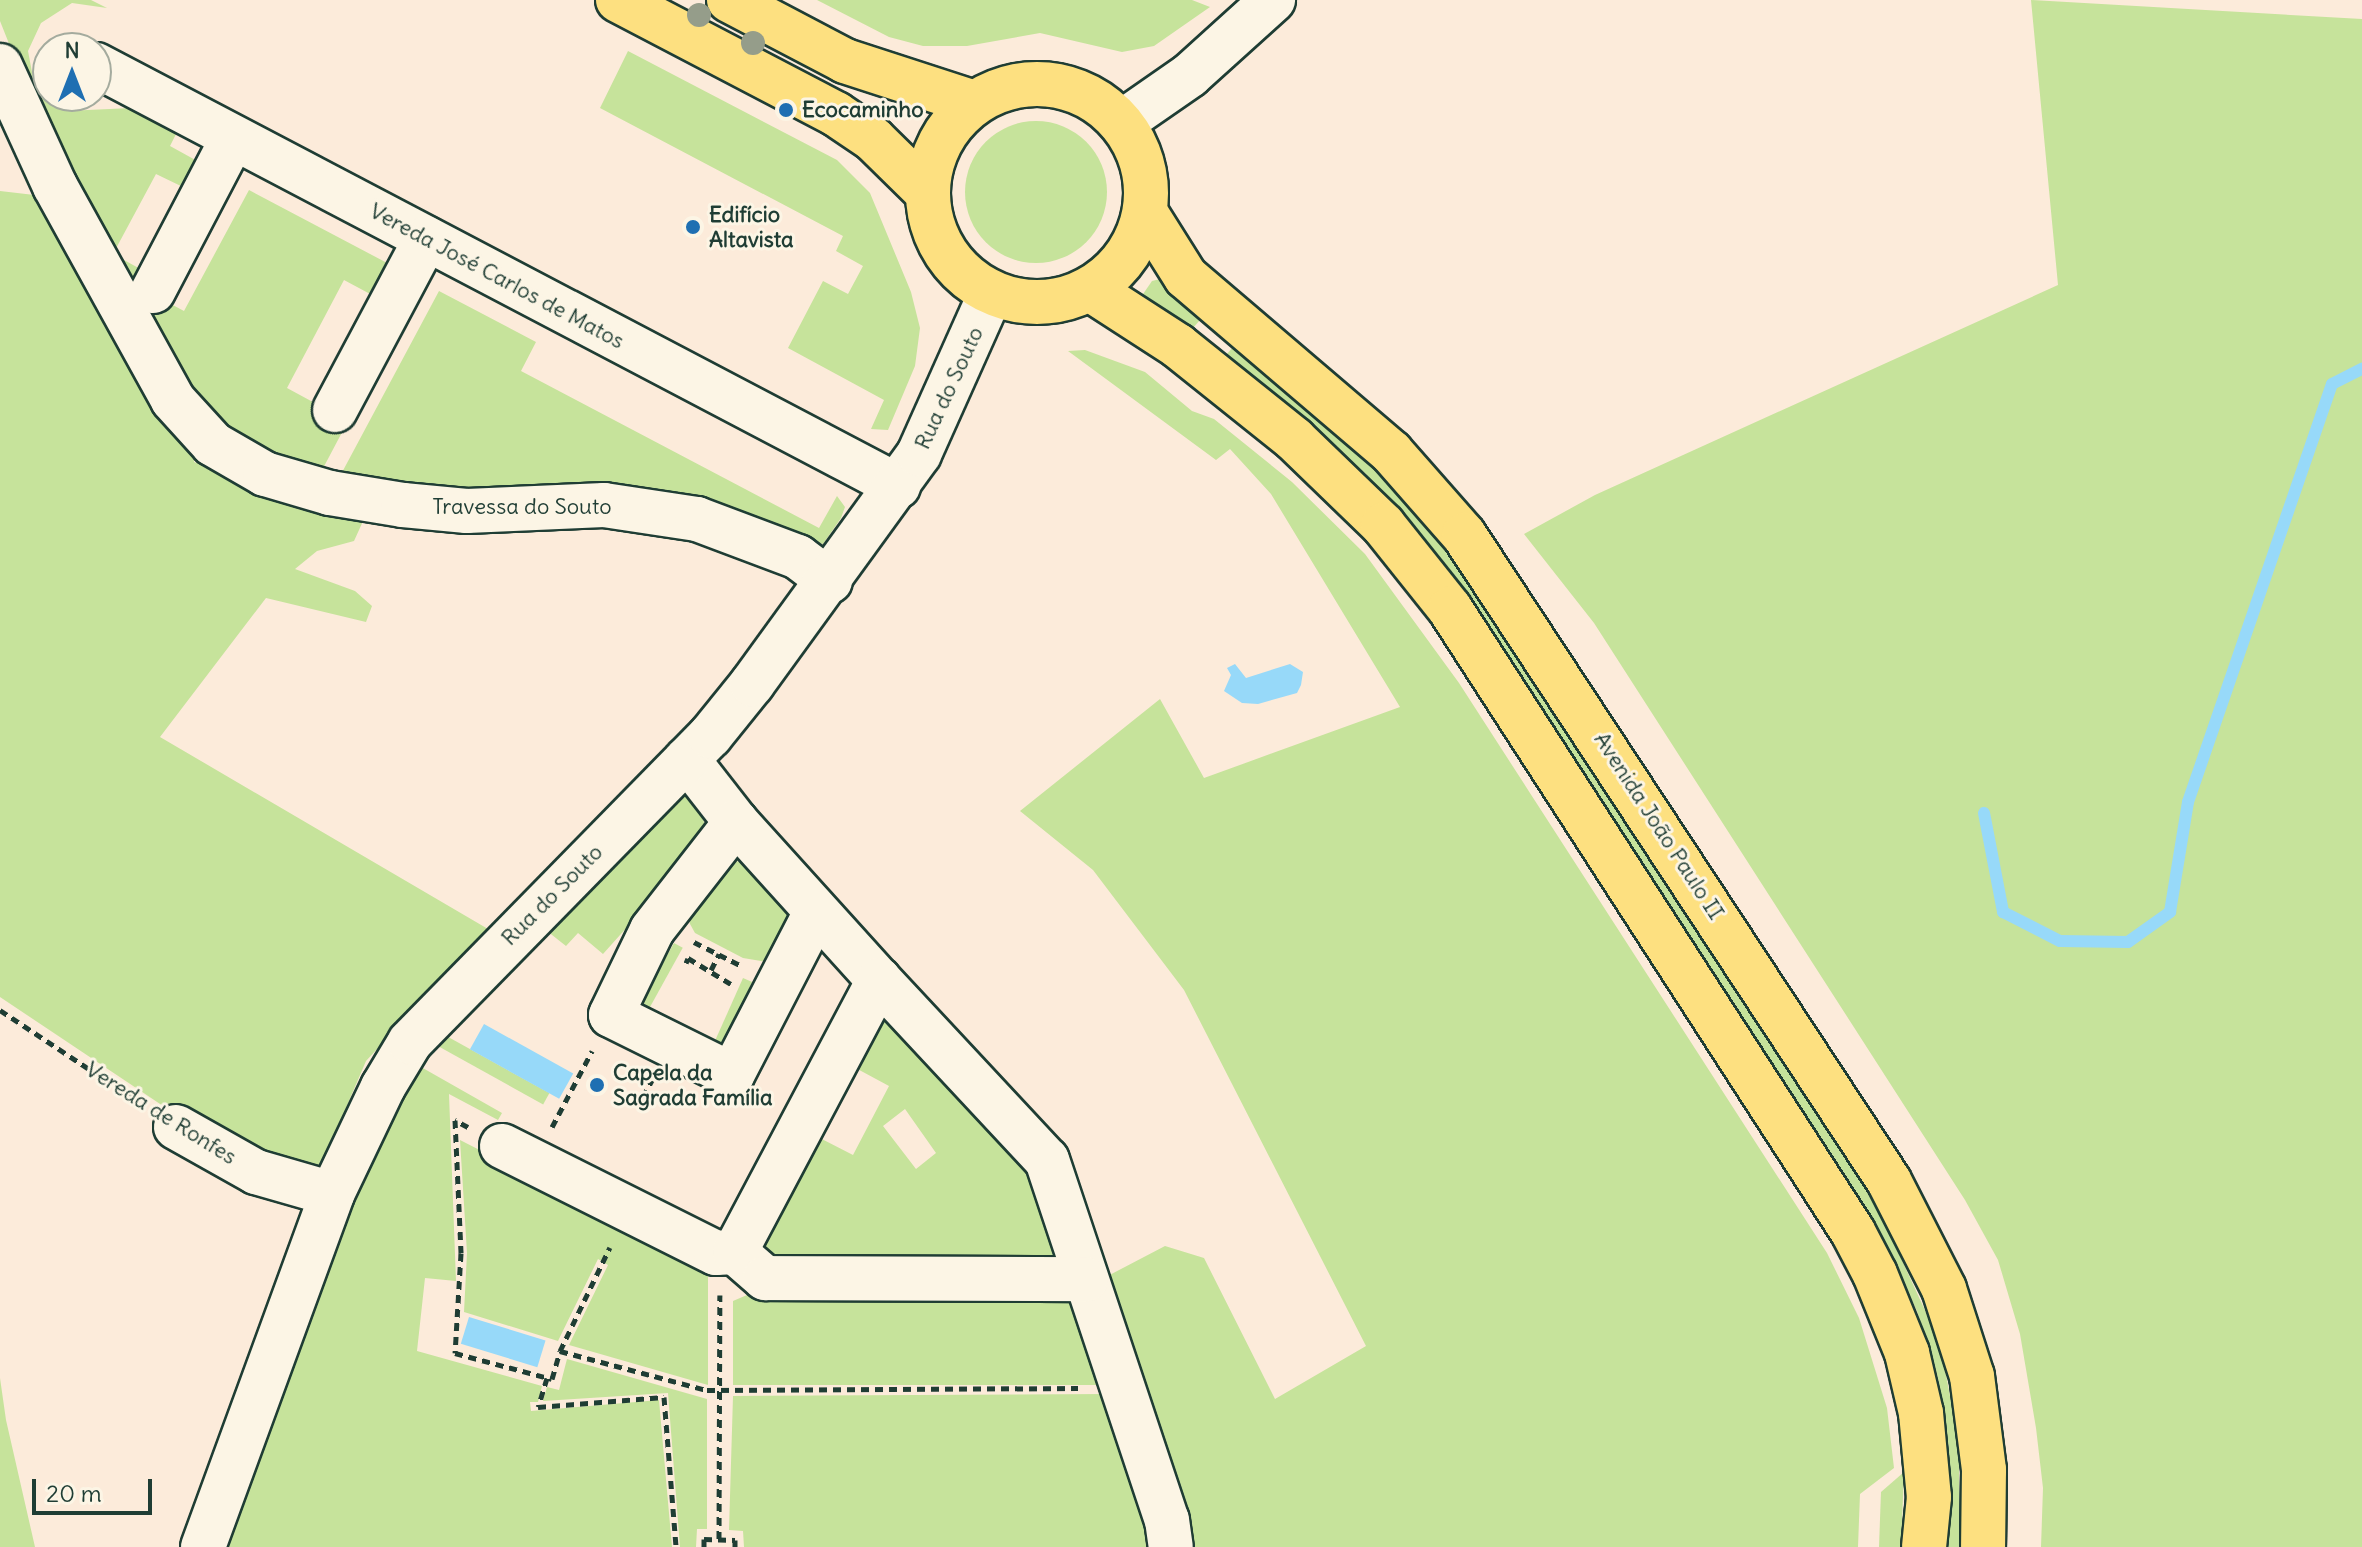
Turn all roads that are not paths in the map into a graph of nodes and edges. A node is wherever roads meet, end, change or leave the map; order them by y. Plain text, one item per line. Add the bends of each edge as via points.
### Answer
1 (618, 0) edge
2 (729, 0) edge
3 (1273, 0) edge
4 (0, 66) edge
5 (112, 74) edge
6 (974, 103) junction
7 (1121, 123) junction
8 (233, 138) junction
9 (927, 192) junction
10 (1145, 212) junction
11 (426, 239) junction
12 (1090, 289) junction
13 (153, 291) dead end
14 (991, 293) junction
15 (335, 410) dead end
16 (898, 486) junction
17 (830, 581) junction
18 (687, 759) junction
19 (736, 822) junction
20 (816, 912) junction
21 (879, 980) junction
22 (176, 1127) road end
23 (502, 1145) road end
24 (332, 1194) junction
25 (728, 1253) junction
26 (1086, 1279) junction
27 (203, 1547) edge
28 (1171, 1547) edge
29 (1924, 1547) edge
30 (1983, 1547) edge

1 - 9 main road via 836,114 873,139
2 - 6 main road via 845,61
3 - 7 street via 1190,75
4 - 17 street, Travessa do Souto via 55,186 173,400 213,444 265,474 330,493 403,505 467,511 604,505 697,519 798,557
5 - 8 street, Vereda José Carlos de Matos
6 - 7 main road via 1003,89 1035,83 1067,87 1097,102
6 - 9 main road via 949,127 933,158
7 - 10 main road via 1138,150 1146,180
8 - 11 street, Vereda José Carlos de Matos
8 - 13 street
9 - 14 main road via 931,223 944,252 964,276
10 - 12 main road via 1135,243 1116,269
10 - 30 main road, Avenida João Paulo II via 1186,277 1391,452 1464,535 1889,1181 1944,1289 1972,1376 1982,1446
11 - 15 street
11 - 16 street, Vereda José Carlos de Matos
12 - 14 main road via 1046,301
12 - 29 main road via 1178,346 1294,439 1383,525 1450,609 1875,1274 1907,1353 1921,1413 1929,1497
14 - 16 street, Rua do Souto via 936,421
16 - 17 street, Rua do Souto
17 - 18 street, Rua do Souto
18 - 19 street
18 - 24 street, Rua do Souto via 410,1042
19 - 20 street
19 - 20 street via 657,923 611,1015 732,1075
20 - 21 street
21 - 25 street
21 - 26 street via 1047,1160
22 - 24 street, Vereda de Ronfes via 256,1172
23 - 25 street
24 - 27 street, Rua do Souto
25 - 26 street via 765,1278
26 - 28 street

